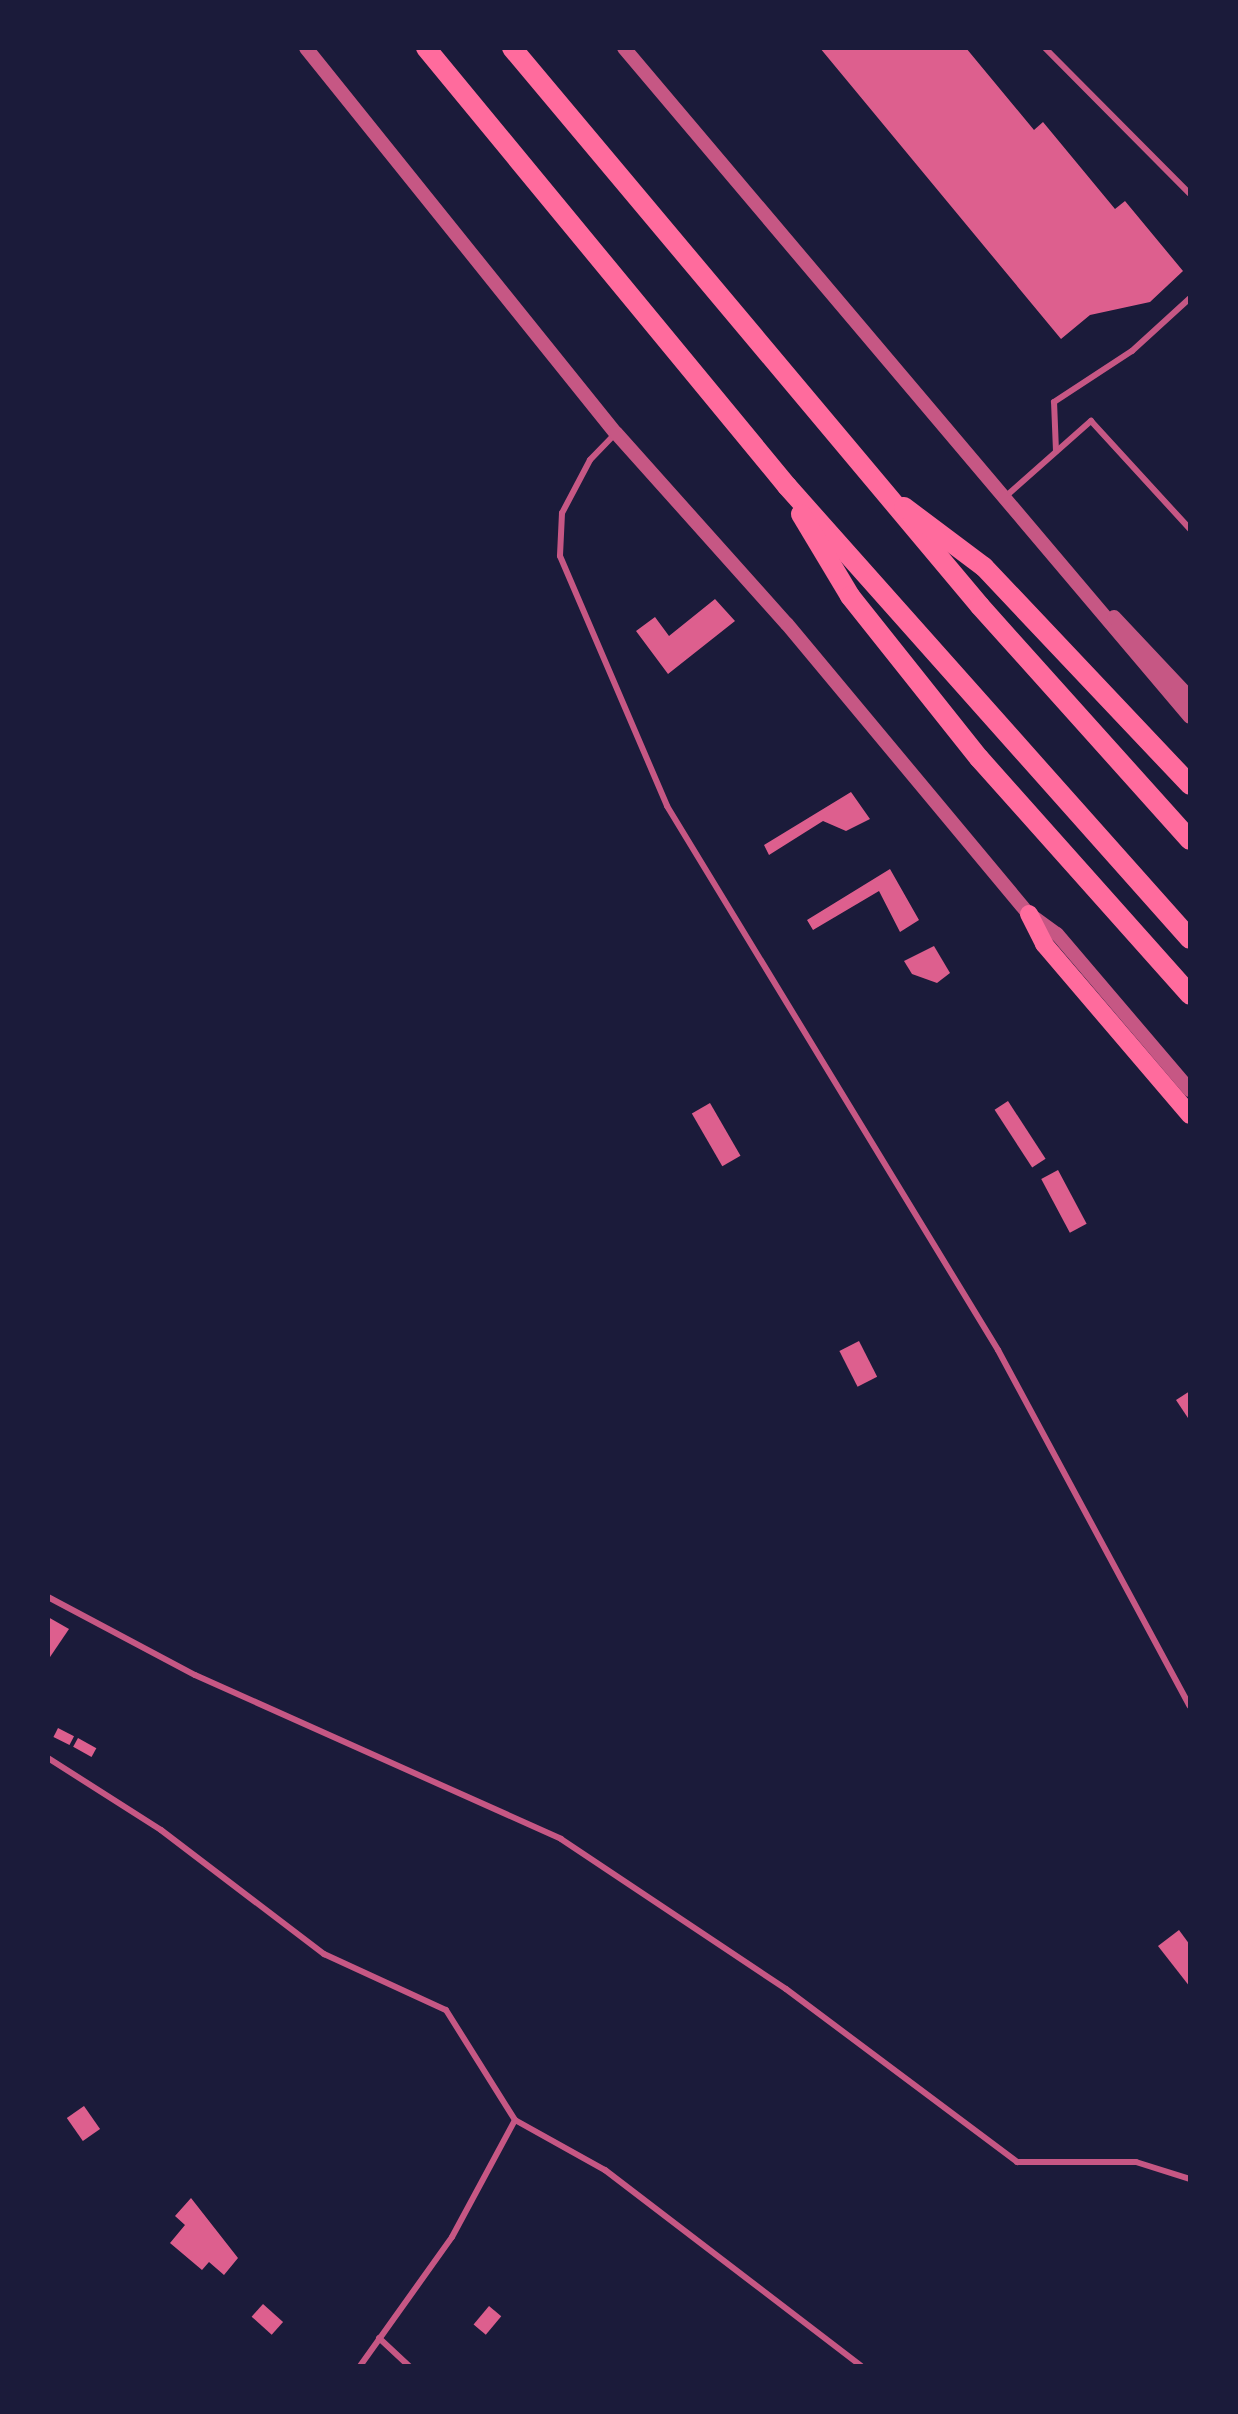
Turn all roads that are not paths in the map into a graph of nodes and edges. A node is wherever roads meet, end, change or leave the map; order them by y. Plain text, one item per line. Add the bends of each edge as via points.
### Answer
1 (306, 48) edge
2 (426, 48) edge
3 (512, 48) edge
4 (520, 48) edge
5 (624, 48) edge
6 (1045, 48) edge
7 (533, 74) junction
8 (1190, 194) edge
9 (1190, 298) edge
10 (616, 433) junction
11 (1056, 451) junction
12 (787, 486) junction
13 (884, 495) junction
14 (1005, 497) junction
15 (1190, 529) edge
16 (1071, 575) junction
17 (1190, 698) edge
18 (1190, 717) edge
19 (1190, 785) edge
20 (1190, 840) edge
21 (1029, 914) junction
22 (1190, 939) edge
23 (1190, 995) edge
24 (1190, 1090) edge
25 (1190, 1115) edge
26 (48, 1597) edge
27 (1190, 1706) edge
28 (48, 1758) edge
29 (515, 2120) junction
30 (1190, 2179) edge
31 (379, 2338) junction
32 (360, 2366) edge
33 (409, 2366) edge
34 (861, 2366) edge

1 - 10 street
2 - 12 highway
3 - 7 highway
4 - 7 highway
5 - 14 street
6 - 8 lane
7 - 13 highway
9 - 11 lane via 1132,351 1054,402
10 - 21 street via 787,624
10 - 27 lane via 590,460 562,513 560,556 667,806 998,1350
11 - 14 lane
11 - 15 lane via 1091,421
12 - 22 highway
12 - 23 highway via 860,609 979,758
13 - 19 highway via 984,567
13 - 20 highway
14 - 16 street
16 - 17 street
16 - 18 street
21 - 24 street via 1057,934
21 - 25 highway via 1044,944
26 - 30 lane via 195,1675 561,1839 786,1989 1017,2162 1136,2162
28 - 29 lane via 161,1830 324,1954 446,2010
29 - 31 lane via 452,2237
29 - 34 lane via 628,2186
31 - 32 lane
31 - 33 lane

